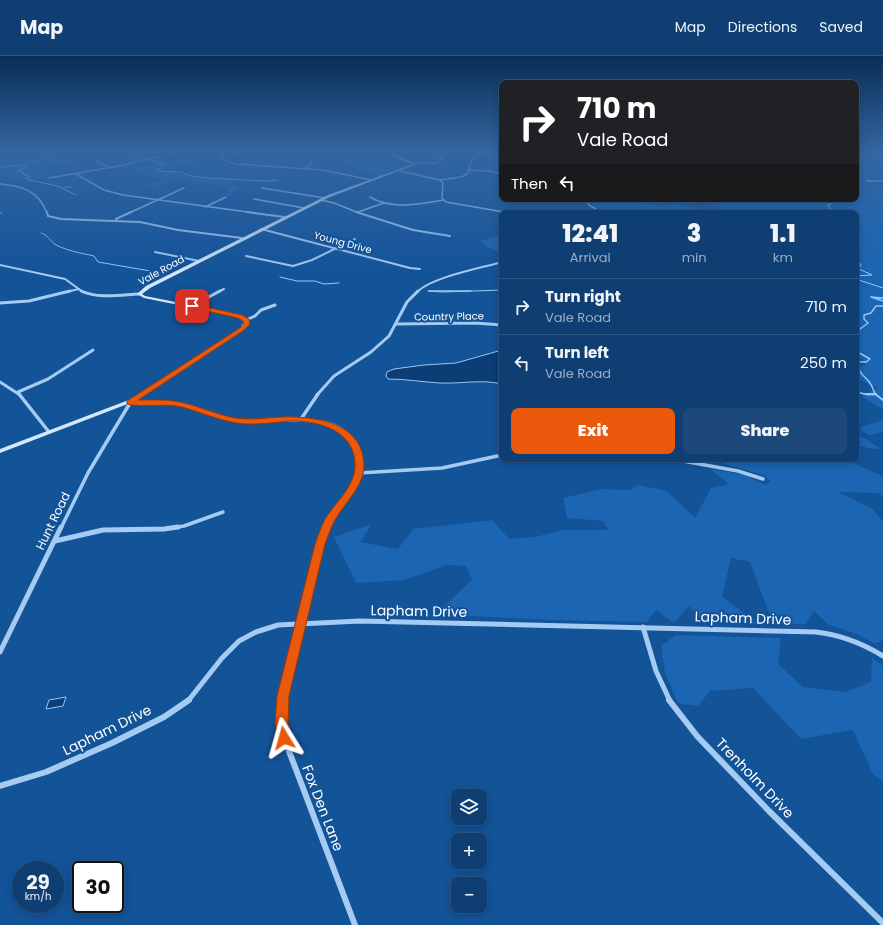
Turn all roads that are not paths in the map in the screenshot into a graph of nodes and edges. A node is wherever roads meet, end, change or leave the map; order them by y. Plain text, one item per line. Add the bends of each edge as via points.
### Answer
1 (33, 193) edge
2 (111, 193) edge
3 (173, 193) edge
4 (287, 193) edge
5 (339, 193) edge
6 (442, 193) edge
7 (226, 197) dead end
8 (370, 197) dead end
9 (323, 199) junction
10 (156, 200) junction
11 (254, 200) dead end
12 (444, 200) junction
13 (588, 202) edge
14 (384, 203) junction
15 (205, 207) junction
16 (304, 208) junction
17 (499, 210) edge
18 (598, 210) edge
19 (357, 212) junction
20 (284, 217) junction
21 (115, 220) junction
22 (261, 229) junction
23 (450, 236) dead end
24 (242, 238) junction
25 (355, 239) dead end
26 (335, 248) junction
27 (155, 252) dead end
28 (246, 256) dead end
29 (199, 261) junction
30 (499, 263) edge
31 (0, 265) edge
32 (420, 269) dead end
33 (78, 289) junction
34 (224, 289) dead end
35 (139, 294) junction
36 (0, 303) edge
37 (275, 305) dead end
38 (192, 306) junction
39 (246, 320) junction
40 (396, 324) junction
41 (499, 325) edge
42 (94, 350) dead end
43 (0, 382) edge
44 (18, 392) junction
45 (130, 403) junction
46 (301, 419) junction
47 (49, 432) junction
48 (0, 451) edge
49 (499, 455) edge
50 (689, 462) edge
51 (359, 473) junction
52 (764, 478) dead end
53 (223, 512) dead end
54 (55, 541) junction
55 (300, 623) junction
56 (644, 627) junction
57 (0, 652) edge
58 (883, 656) edge
59 (0, 786) edge
60 (883, 923) edge
61 (355, 925) edge

1 - 21 street via 44,205 48,216 77,220
2 - 10 street
3 - 10 street
4 - 9 street
5 - 9 main road, Vale Road
6 - 12 street
7 - 15 street
8 - 14 street
9 - 16 main road, Vale Road
9 - 19 street
10 - 15 street
10 - 21 street
11 - 16 street
12 - 14 street via 417,204
12 - 17 street
13 - 18 street
14 - 19 street
15 - 20 street
16 - 20 main road, Vale Road
19 - 23 street via 421,232
20 - 22 main road, Vale Road
21 - 24 street
22 - 24 main road, Vale Road
22 - 26 street, Young Drive
24 - 29 main road, Vale Road
25 - 26 street
26 - 28 street via 293,266
26 - 32 street, Young Drive
27 - 29 street
29 - 35 main road, Vale Road
30 - 40 street via 425,286 407,302
31 - 33 street via 65,279
33 - 35 street via 94,295
33 - 36 street via 35,300
34 - 38 street
35 - 38 main road, Vale Road
37 - 39 street via 260,310
38 - 39 main road, Vale Road via 240,316
39 - 45 main road via 247,324 242,329
40 - 41 street, Country Place
40 - 46 street via 379,346 328,382
42 - 44 street via 48,379
43 - 44 street
44 - 47 street
45 - 46 street via 159,402 182,405 238,421
45 - 47 main road
45 - 54 street, Hunt Road via 88,473
46 - 51 street via 323,423 346,433 357,450
47 - 48 main road
49 - 51 street via 442,468
50 - 52 street
51 - 55 street, Fox Den Lane via 325,529
53 - 54 street via 184,526 164,529 103,530
54 - 57 street, Hunt Road
55 - 56 street, Lapham Drive via 360,621
55 - 59 street, Lapham Drive via 265,628 239,641 188,701 143,728 46,772
55 - 61 street, Fox Den Lane via 283,696 282,724 287,745
56 - 58 street, Lapham Drive via 828,633 853,640
56 - 60 street, Trenholm Drive via 660,680 676,710 753,795

